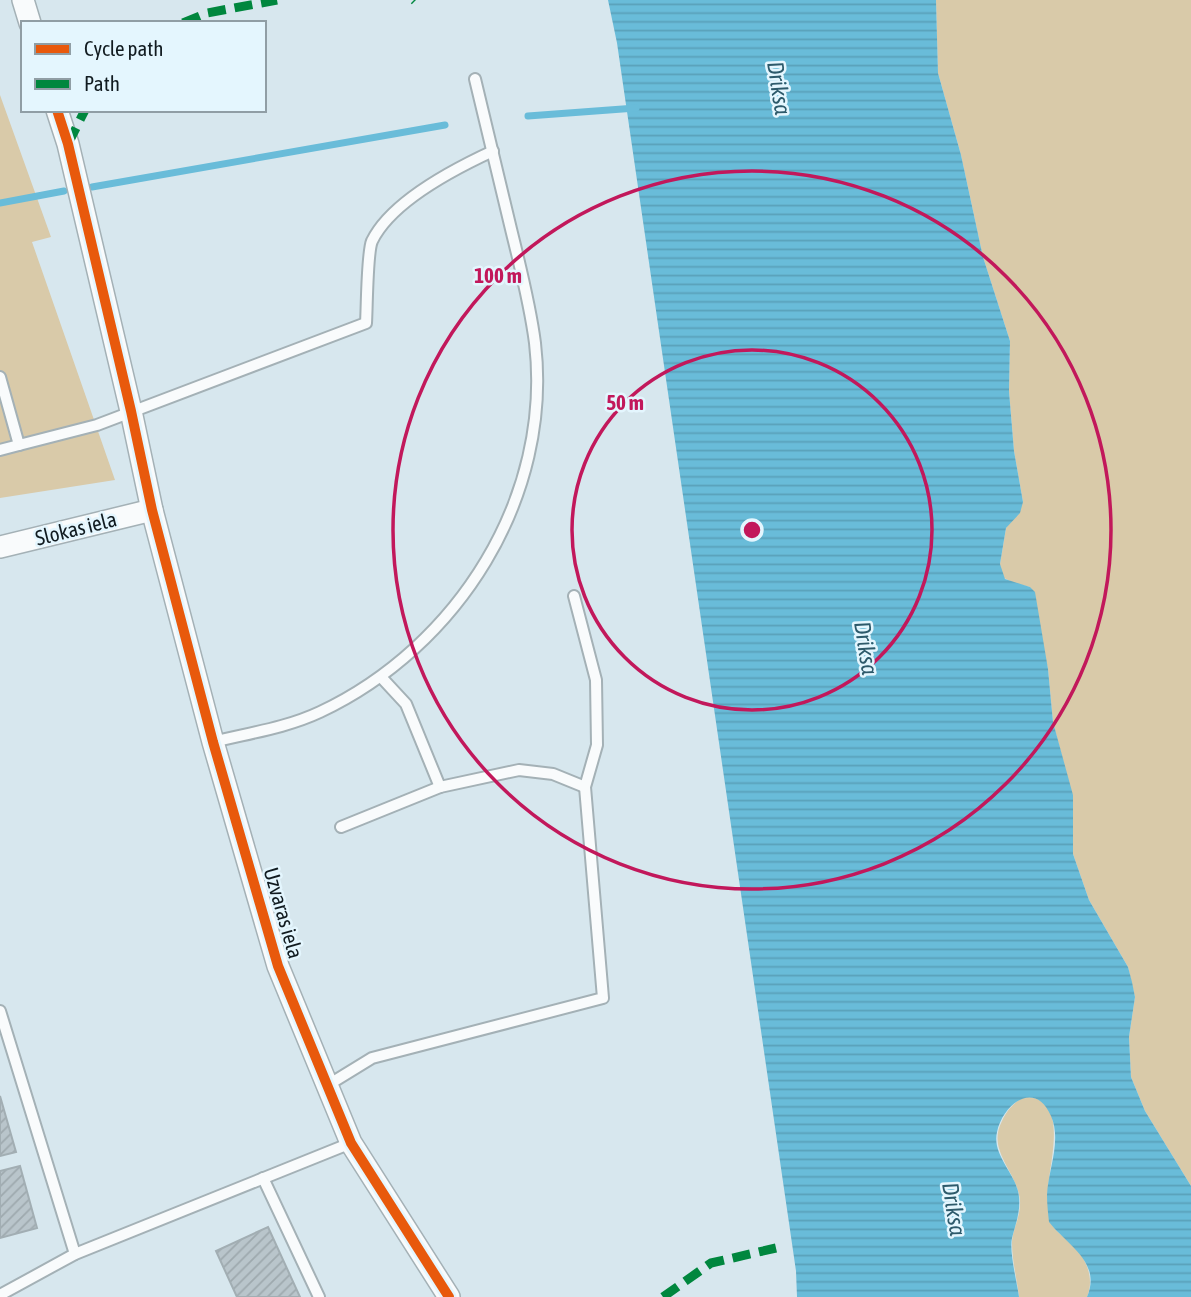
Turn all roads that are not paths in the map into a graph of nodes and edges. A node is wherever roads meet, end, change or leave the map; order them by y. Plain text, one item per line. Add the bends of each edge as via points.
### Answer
1 (23, 0) edge
2 (29, 21) edge
3 (475, 79) dead end
4 (58, 112) edge
5 (493, 151) junction
6 (0, 377) edge
7 (131, 411) junction
8 (19, 445) junction
9 (0, 450) edge
10 (152, 510) junction
11 (0, 547) edge
12 (574, 596) dead end
13 (381, 677) junction
14 (214, 742) junction
15 (440, 787) junction
16 (585, 787) junction
17 (341, 827) dead end
18 (0, 1011) edge
19 (328, 1085) junction
20 (351, 1143) junction
21 (263, 1178) junction
22 (75, 1254) junction
23 (0, 1295) edge
24 (319, 1297) edge
25 (449, 1297) edge

1 - 2 street
3 - 5 lane
4 - 7 street, Uzvaras iela
5 - 7 lane via 445,174 388,218 370,243 366,323
5 - 13 lane via 535,344 537,378 530,447 510,513 479,574 436,629
6 - 8 lane
7 - 8 lane via 97,425
7 - 10 street, Uzvaras iela
8 - 9 lane
10 - 11 street, Slokas iela
10 - 14 street, Uzvaras iela
12 - 16 lane via 596,680 597,745
13 - 14 lane via 340,702 284,726
13 - 15 lane via 406,704
14 - 19 street, Uzvaras iela via 278,966
15 - 16 lane via 519,770 553,774
15 - 17 lane
16 - 19 lane via 603,998 372,1058
18 - 22 lane
19 - 20 street, Uzvaras iela
20 - 21 lane
20 - 25 street, Uzvaras iela
21 - 22 lane
21 - 24 lane
22 - 23 lane

